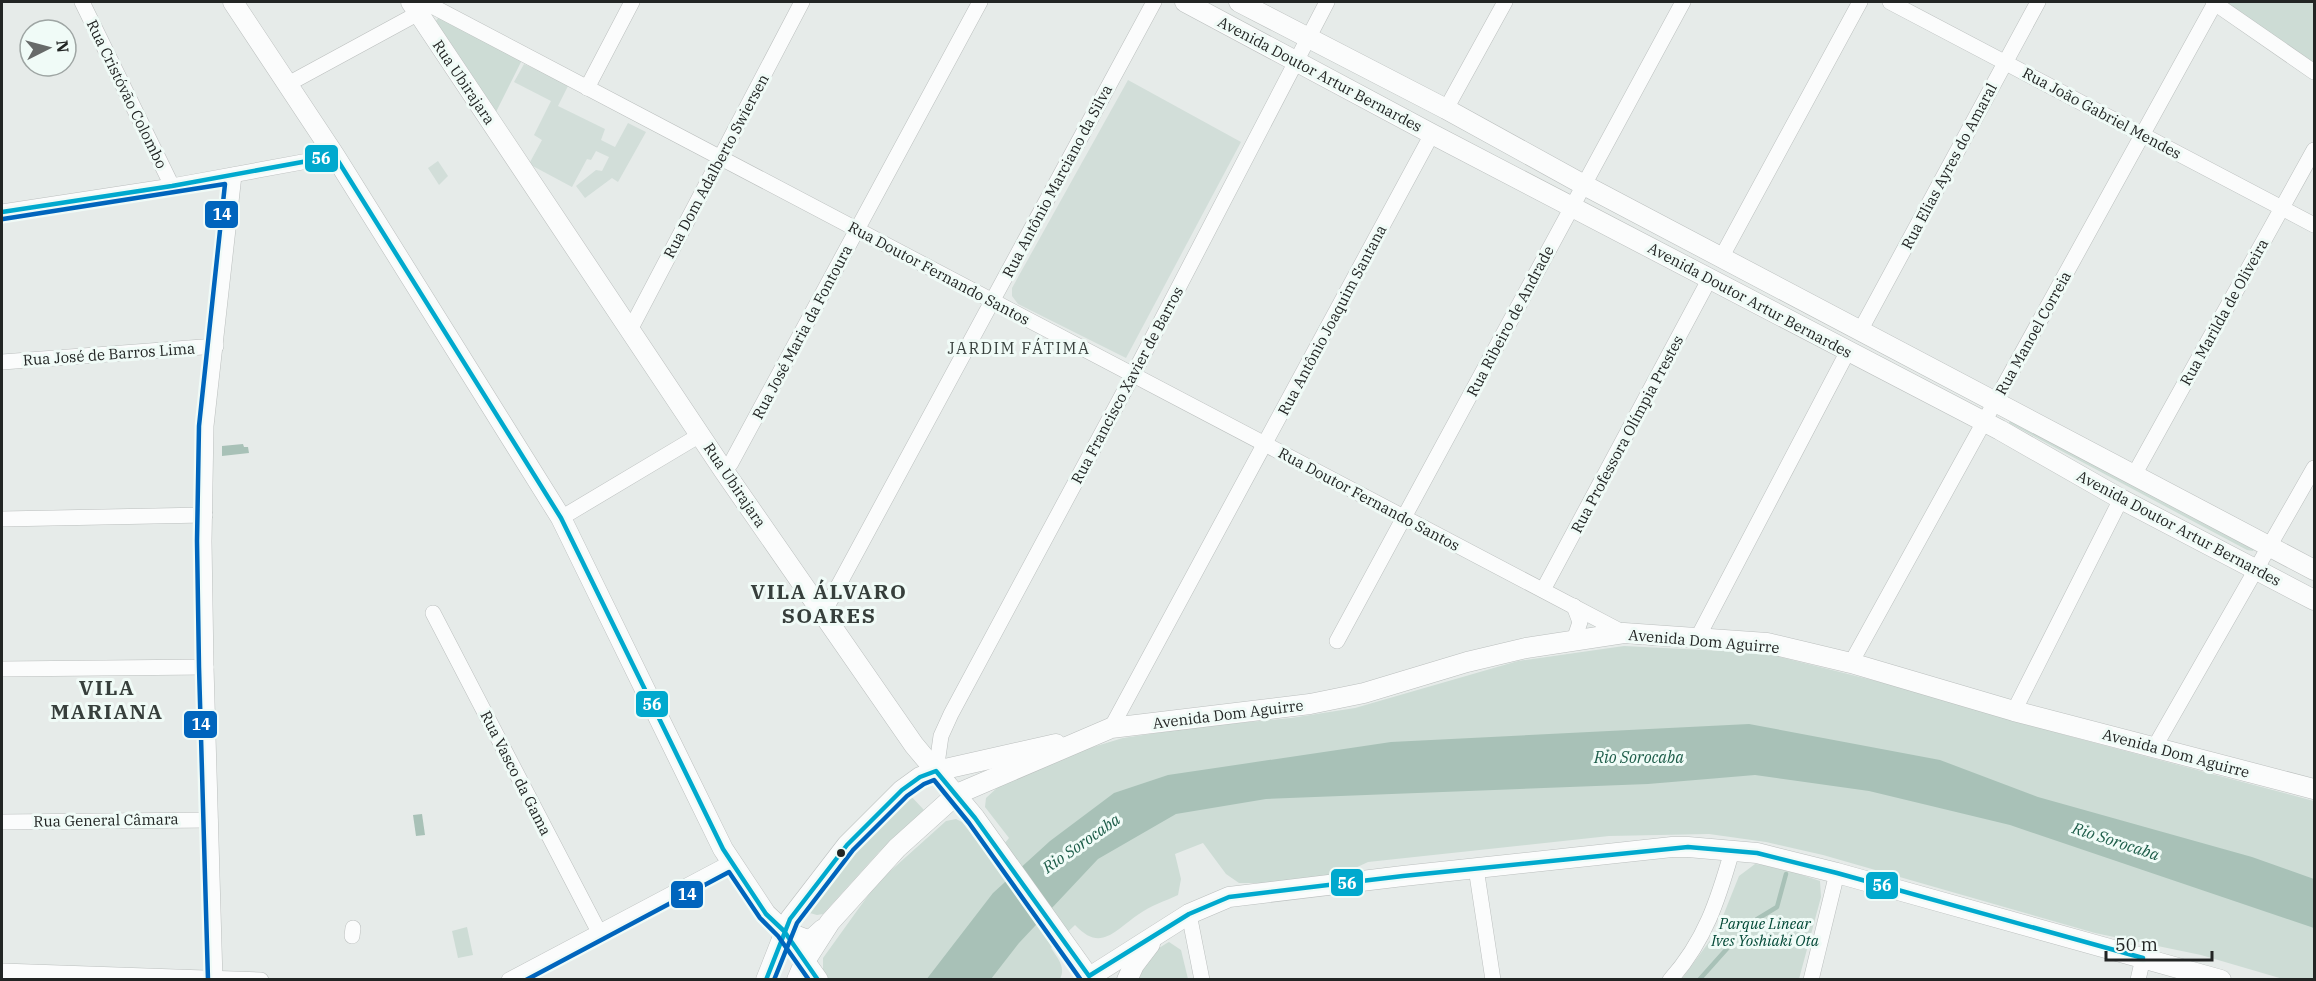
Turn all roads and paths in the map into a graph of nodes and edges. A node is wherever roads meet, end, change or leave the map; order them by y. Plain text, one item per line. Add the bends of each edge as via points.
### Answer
1 (82, 2) edge
2 (233, 2) edge
3 (632, 2) edge
4 (802, 2) edge
5 (980, 2) edge
6 (1154, 2) edge
7 (1185, 2) edge
8 (1239, 2) edge
9 (1327, 2) edge
10 (1505, 2) edge
11 (1683, 2) edge
12 (1860, 2) edge
13 (1890, 2) edge
14 (2038, 2) edge
15 (2214, 2) edge
16 (425, 5) edge
17 (1308, 38) junction
18 (1296, 60) junction
19 (2005, 62) junction
20 (2314, 72) edge
21 (288, 84) junction
22 (588, 88) junction
23 (1446, 109) junction
24 (1432, 134) junction
25 (2143, 134) junction
26 (2314, 150) edge
27 (335, 156) junction
28 (720, 158) junction
29 (234, 175) junction
30 (1584, 185) junction
31 (172, 186) junction
32 (1572, 207) junction
33 (2282, 208) junction
34 (2, 212) edge
35 (2314, 225) edge
36 (858, 230) junction
37 (1721, 258) junction
38 (1710, 278) junction
39 (992, 301) junction
40 (630, 330) junction
41 (1860, 331) junction
42 (216, 346) junction
43 (1848, 351) junction
44 (2, 362) edge
45 (1133, 375) junction
46 (1995, 402) junction
47 (1984, 422) junction
48 (700, 435) junction
49 (1265, 444) junction
50 (2314, 468) edge
51 (724, 471) junction
52 (2134, 475) junction
53 (2121, 499) junction
54 (205, 515) junction
55 (1404, 517) junction
56 (561, 518) junction
57 (2, 519) edge
58 (2269, 546) junction
59 (2257, 569) junction
60 (2314, 570) edge
61 (1543, 590) junction
62 (2314, 600) edge
63 (1574, 606) junction
64 (433, 613) dead end
65 (823, 614) junction
66 (1624, 633) junction
67 (1698, 637) junction
68 (1574, 640) junction
69 (1337, 641) dead end
70 (1851, 663) junction
71 (206, 667) junction
72 (2, 669) edge
73 (2014, 711) junction
74 (1111, 728) junction
75 (1087, 737) junction
76 (2154, 748) junction
77 (936, 771) junction
78 (2314, 789) edge
79 (957, 795) junction
80 (210, 820) junction
81 (2, 822) edge
82 (1732, 851) junction
83 (732, 862) junction
84 (1476, 868) junction
85 (1837, 873) junction
86 (1189, 914) junction
87 (830, 922) junction
88 (784, 931) junction
89 (599, 932) junction
90 (1157, 935) junction
91 (2143, 958) junction
92 (805, 961) junction
93 (2, 971) edge
94 (215, 978) edge
95 (1088, 978) edge
96 (261, 980) edge
97 (509, 980) edge
98 (766, 980) edge
99 (797, 980) edge
100 (818, 980) edge
101 (1127, 980) edge
102 (1202, 980) edge
103 (1493, 980) edge
104 (1670, 980) edge
105 (1811, 980) edge
106 (2138, 980) edge
107 (2221, 980) edge

1 - 31 street, Rua Cristóvão Colombo
2 - 21 main road
3 - 22 street
4 - 28 street, Rua Dom Adalberto Swiersen
5 - 36 street, Rua José Maria da Fontoura
6 - 39 street, Rua Antônio Marciano da Silva
7 - 18 main road, Avenida Doutor Artur Bernardes
8 - 17 main road, Avenida Doutor Artur Bernardes
9 - 17 street, Rua Francisco Xavier de Barros
10 - 23 street
11 - 30 street, Rua Ribeiro de Andrade
12 - 37 street
13 - 19 street, Rua João Gabriel Mendes
14 - 19 street, Rua Elias Ayres do Amaral
15 - 20 street
15 - 25 street, Rua Manoel Correia
16 - 21 street
16 - 22 street, Rua Doutor Fernando Santos
16 - 40 main road, Rua Ubirajara
17 - 18 street, Rua Francisco Xavier de Barros
17 - 23 main road, Avenida Doutor Artur Bernardes
18 - 24 main road, Avenida Doutor Artur Bernardes
18 - 45 street, Rua Francisco Xavier de Barros
19 - 25 street, Rua João Gabriel Mendes
19 - 41 street, Rua Elias Ayres do Amaral
21 - 27 main road
22 - 28 street, Rua Doutor Fernando Santos
23 - 30 main road, Avenida Doutor Artur Bernardes
24 - 32 main road, Avenida Doutor Artur Bernardes
24 - 49 street, Rua Antônio Joaquim Santana
25 - 33 street, Rua João Gabriel Mendes
25 - 46 street, Rua Manoel Correia
26 - 33 street, Rua Marilda de Oliveira
27 - 29 street
27 - 56 main road
28 - 36 street, Rua Doutor Fernando Santos
28 - 40 street, Rua Dom Adalberto Swiersen
29 - 31 street
29 - 42 street
30 - 32 street, Rua Ribeiro de Andrade
30 - 37 main road, Avenida Doutor Artur Bernardes
31 - 34 street
32 - 38 main road, Avenida Doutor Artur Bernardes
32 - 55 street, Rua Ribeiro de Andrade
33 - 35 street, Rua João Gabriel Mendes
33 - 52 street, Rua Marilda de Oliveira
36 - 39 street, Rua Doutor Fernando Santos
36 - 51 street, Rua José Maria da Fontoura
37 - 41 main road, Avenida Doutor Artur Bernardes
38 - 43 main road, Avenida Doutor Artur Bernardes
38 - 61 street, Rua Professora Olímpia Prestes
39 - 45 street, Rua Doutor Fernando Santos
39 - 65 street, Rua Antônio Marciano da Silva
40 - 48 main road, Rua Ubirajara
41 - 46 main road, Avenida Doutor Artur Bernardes
42 - 44 street, Rua José de Barros Lima
42 - 54 street via 206,426
43 - 47 main road, Avenida Doutor Artur Bernardes
43 - 67 street
45 - 49 street, Rua Doutor Fernando Santos
45 - 77 street, Rua Francisco Xavier de Barros via 951,714 941,736
46 - 47 street, Rua Manoel Correia
46 - 52 main road, Avenida Doutor Artur Bernardes
47 - 53 main road, Avenida Doutor Artur Bernardes
47 - 70 street, Rua Manoel Correia
48 - 51 main road, Rua Ubirajara
48 - 56 street
49 - 55 street, Rua Doutor Fernando Santos
49 - 74 street, Rua Antônio Joaquim Santana
50 - 58 street
51 - 65 main road, Rua Ubirajara
52 - 58 main road, Avenida Doutor Artur Bernardes
53 - 59 main road, Avenida Doutor Artur Bernardes
53 - 73 street
54 - 57 street
54 - 71 street
55 - 61 street, Rua Doutor Fernando Santos
55 - 69 street, Rua Ribeiro de Andrade
56 - 83 main road
58 - 59 street
58 - 60 main road, Avenida Doutor Artur Bernardes
59 - 62 main road, Avenida Doutor Artur Bernardes
59 - 76 street
61 - 63 street, Rua Doutor Fernando Santos
63 - 66 street, Rua Doutor Fernando Santos
63 - 68 street via 1580,622
64 - 89 street, Rua Vasco da Gama
65 - 77 main road, Rua Ubirajara
66 - 67 main road, Avenida Dom Aguirre
66 - 68 main road, Avenida Dom Aguirre
67 - 70 main road, Avenida Dom Aguirre via 1767,643
68 - 74 main road, Avenida Dom Aguirre via 1467,662 1364,693 1310,704
70 - 73 main road, Avenida Dom Aguirre
71 - 72 street
71 - 80 street
73 - 76 main road, Avenida Dom Aguirre
74 - 75 main road, Avenida Dom Aguirre
75 - 77 main road, Avenida Dom Aguirre
75 - 79 main road, Avenida Dom Aguirre
76 - 78 main road, Avenida Dom Aguirre
77 - 79 main road, Rua Ubirajara
77 - 88 main road, Avenida Dom Aguirre via 902,790 847,845
79 - 87 main road, Avenida Dom Aguirre via 897,848
79 - 95 main road, Rua Ubirajara
80 - 81 street, Rua General Câmara
80 - 94 street
82 - 84 main road via 1672,847
82 - 85 main road via 1757,853
82 - 104 street via 1710,920 1688,960
83 - 88 main road via 766,914
83 - 89 street
84 - 86 main road via 1229,897
84 - 103 street
85 - 91 main road
85 - 105 street
86 - 90 main road
86 - 102 street
87 - 88 main road via 808,940
87 - 92 main road, Avenida Dom Aguirre
88 - 92 main road
88 - 98 main road, Avenida Dom Aguirre
89 - 97 street
90 - 95 main road
90 - 101 main road
91 - 106 street
91 - 107 main road
92 - 99 main road, Avenida Dom Aguirre
92 - 100 main road
93 - 94 street
94 - 96 street

